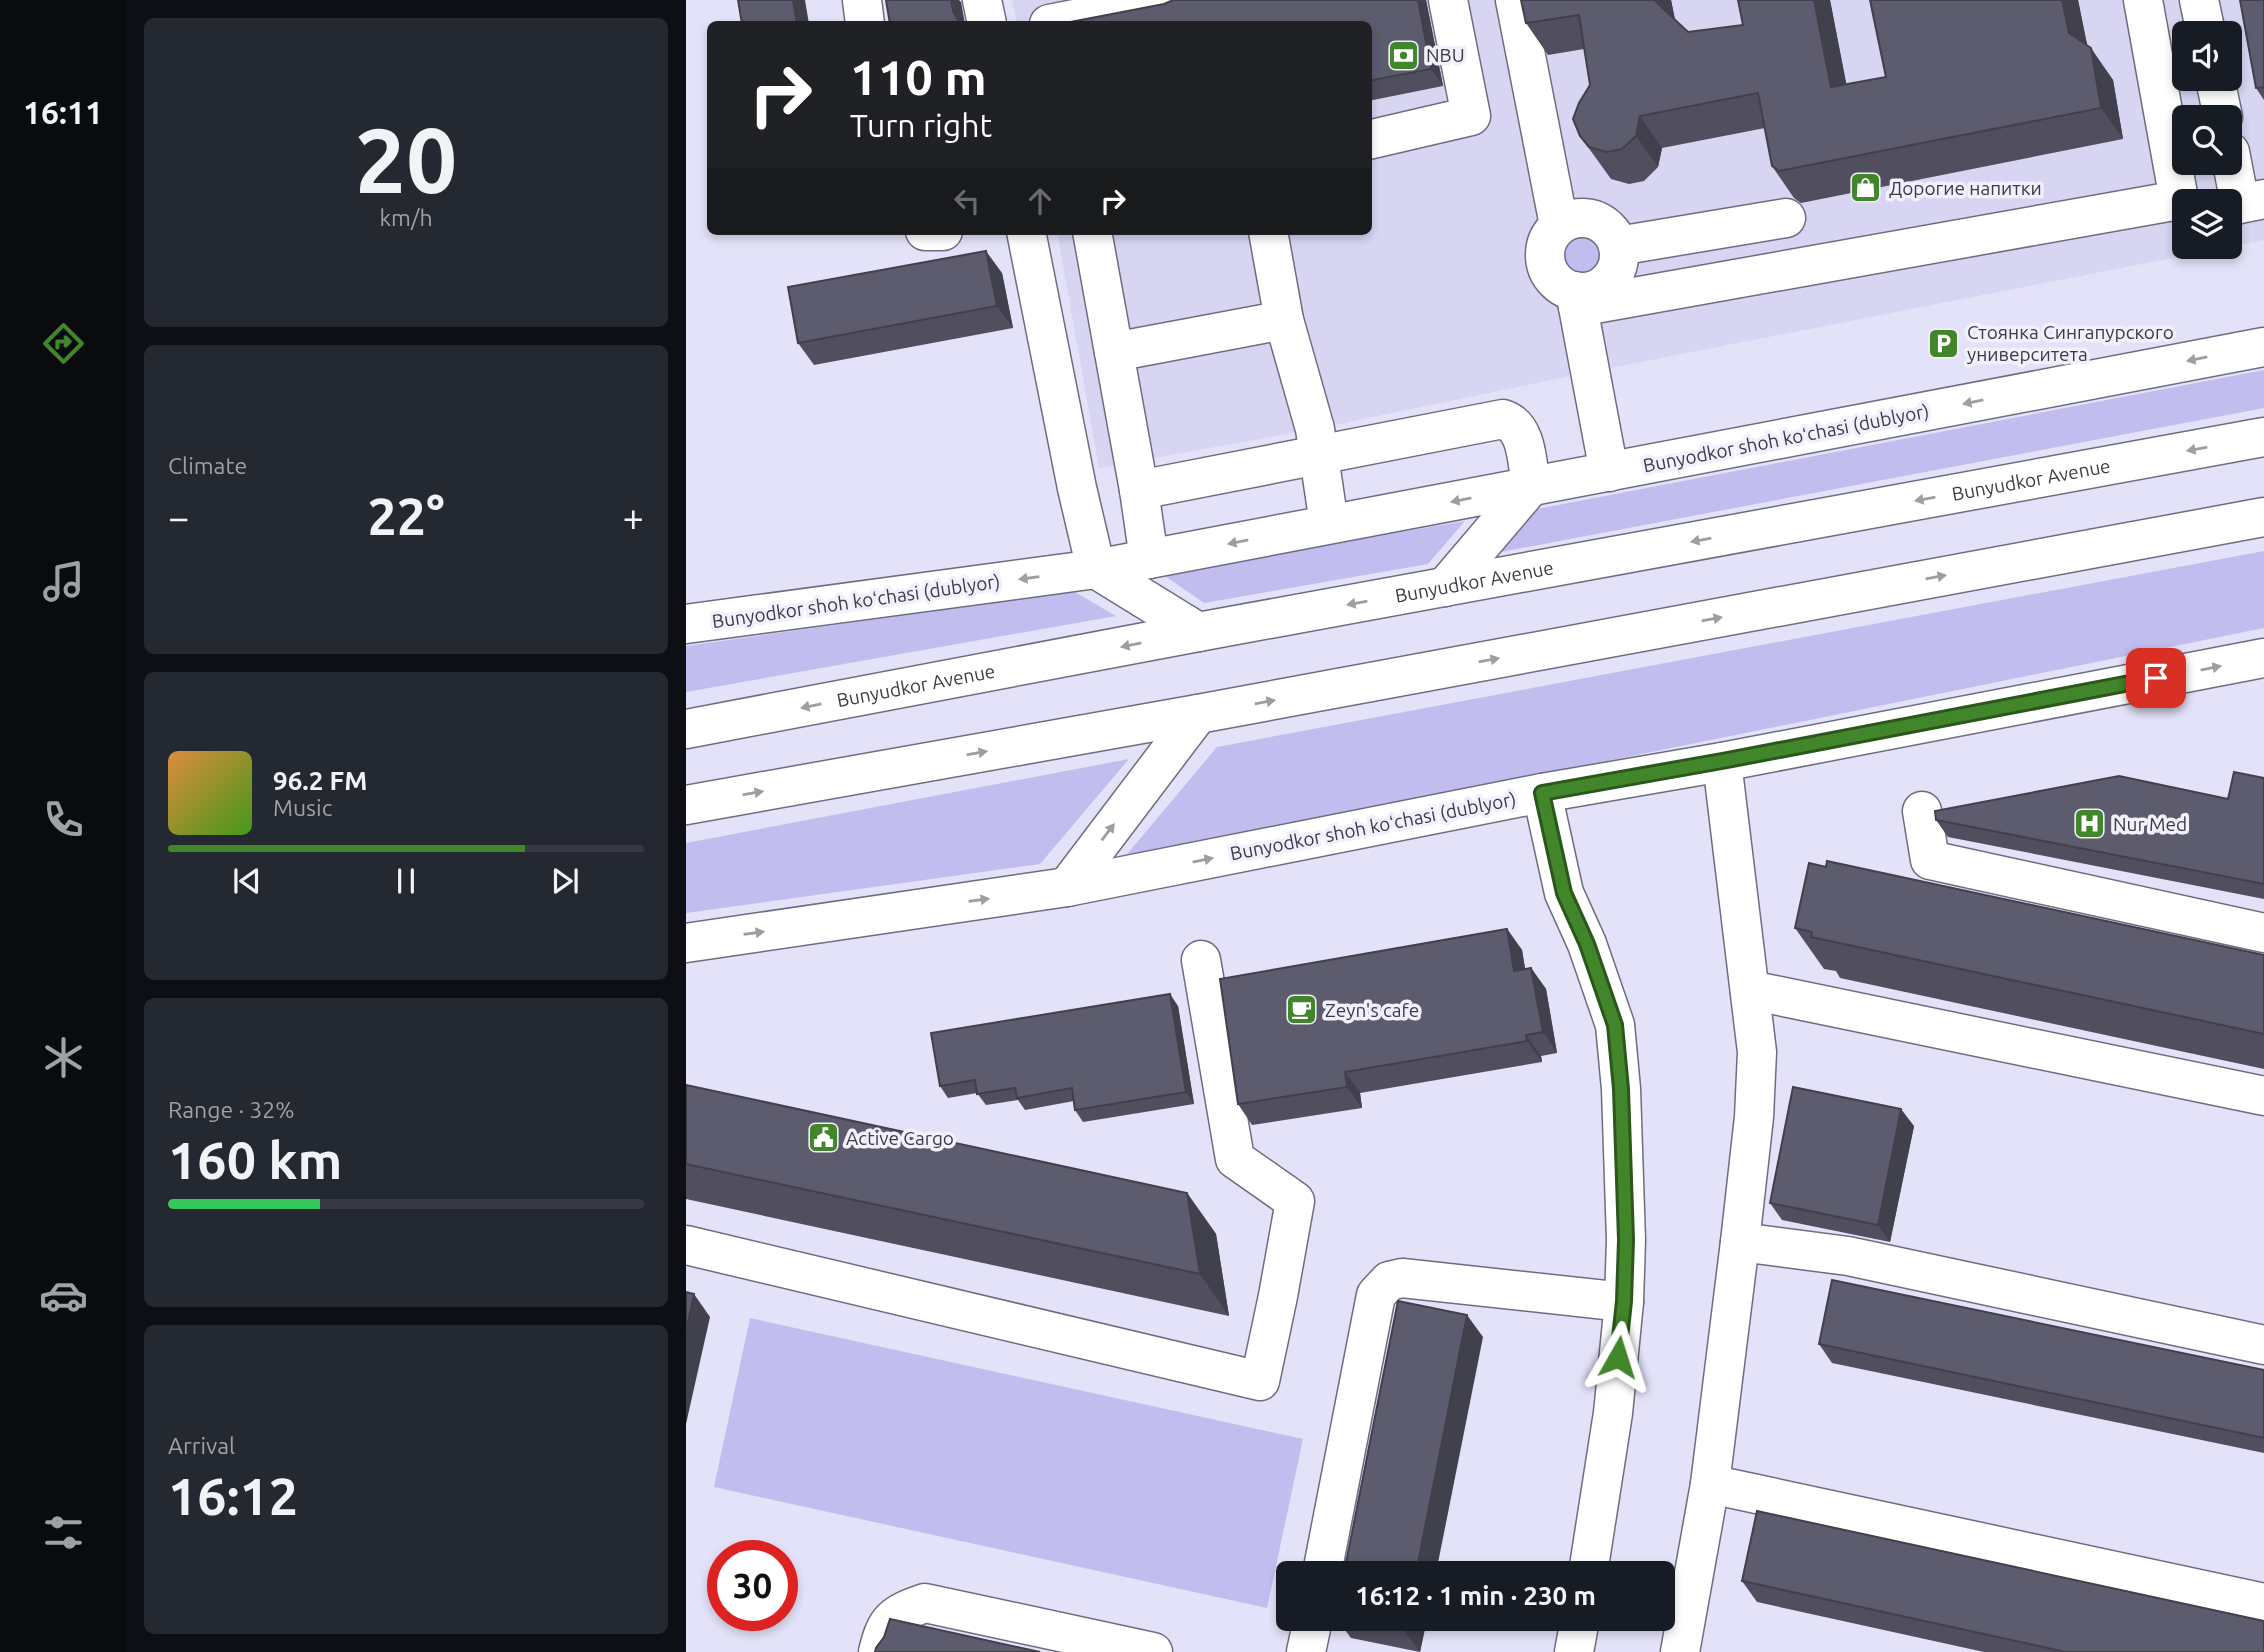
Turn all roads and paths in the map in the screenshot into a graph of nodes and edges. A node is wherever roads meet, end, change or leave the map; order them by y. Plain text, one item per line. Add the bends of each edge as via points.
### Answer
1 (862, 0) edge
2 (982, 0) edge
3 (1172, 0) edge
4 (1448, 0) edge
5 (1516, 0) edge
6 (2143, 0) edge
7 (2199, 0) edge
8 (865, 21) edge
9 (986, 21) edge
10 (1064, 21) edge
11 (2203, 21) edge
12 (1372, 138) edge
13 (2234, 175) edge
14 (2264, 199) edge
15 (1786, 218) edge
16 (1559, 225) junction
17 (1027, 235) edge
18 (1093, 235) edge
19 (1269, 235) edge
20 (1618, 246) junction
21 (1577, 299) junction
22 (1284, 320) junction
23 (2264, 347) edge
24 (1114, 352) junction
25 (2264, 437) edge
26 (1317, 454) junction
27 (1609, 472) junction
28 (1531, 486) junction
29 (1139, 490) junction
30 (2264, 517) edge
31 (1329, 524) junction
32 (1149, 559) junction
33 (1097, 569) junction
34 (1445, 587) junction
35 (686, 624) edge
36 (1198, 632) junction
37 (2264, 658) edge
38 (1198, 714) junction
39 (686, 729) edge
40 (1722, 761) junction
41 (1542, 793) junction
42 (686, 805) edge
43 (1922, 811) dead end
44 (1067, 887) junction
45 (2264, 933) edge
46 (686, 943) edge
47 (1201, 960) dead end
48 (1750, 990) junction
49 (2264, 1096) edge
50 (1740, 1242) junction
51 (686, 1245) edge
52 (1624, 1301) junction
53 (2264, 1345) edge
54 (1710, 1484) junction
55 (1324, 1561) edge
56 (1590, 1561) edge
57 (2264, 1603) edge
58 (1310, 1631) edge
59 (1578, 1631) edge
60 (878, 1652) edge
61 (1153, 1652) edge
62 (1306, 1652) edge
63 (1574, 1652) edge
64 (1680, 1652) edge

1 - 8 street
2 - 9 street
3 - 10 street
4 - 12 street via 1471,116
5 - 16 street
6 - 21 street via 2179,200
7 - 11 street
13 - 14 street via 2240,204
15 - 20 street
16 - 20 street via 1589,218 1607,228
16 - 21 street via 1546,244 1546,267
17 - 33 street
18 - 24 street
19 - 22 street
20 - 21 street via 1611,279
21 - 27 street
22 - 24 street
22 - 26 street via 1315,429
23 -> 27 street, Bunyodkor shoh koʻchasi (dublyor)
24 - 29 street
25 -> 34 street, Bunyudkor Avenue
26 - 28 street via 1503,419 1514,425 1524,445
26 - 29 street
26 - 31 street
27 - 28 street, Bunyodkor shoh koʻchasi (dublyor)
28 -> 31 street, Bunyodkor shoh koʻchasi (dublyor)
28 - 34 street
29 - 32 street
38 -> 30 street
31 -> 32 street, Bunyodkor shoh koʻchasi (dublyor)
32 - 33 street, Bunyodkor shoh koʻchasi (dublyor)
33 -> 35 street, Bunyodkor shoh koʻchasi (dublyor)
33 - 36 street
34 -> 36 street, Bunyudkor Avenue
36 -> 39 street, Bunyudkor Avenue
40 -> 37 street, Bunyodkor shoh koʻchasi (dublyor)
42 -> 38 street
44 -> 38 street
40 - 41 street, Bunyodkor shoh koʻchasi (dublyor)
40 - 48 street
44 -> 41 street, Bunyodkor shoh koʻchasi (dublyor)
41 - 52 street via 1564,893 1615,1025 1624,1156
43 - 45 street via 1930,860
46 -> 44 street, Bunyodkor shoh koʻchasi (dublyor)
47 - 51 street via 1235,1159 1294,1201 1260,1381
48 - 49 street
48 - 50 street via 1757,1052
50 - 53 street via 1848,1256
50 - 54 street
52 - 55 street via 1402,1278 1389,1281 1376,1295
52 - 56 street via 1613,1413
54 - 57 street
54 - 64 street
58 - 62 street
59 - 63 street
60 - 61 street via 884,1628 898,1614 925,1603

